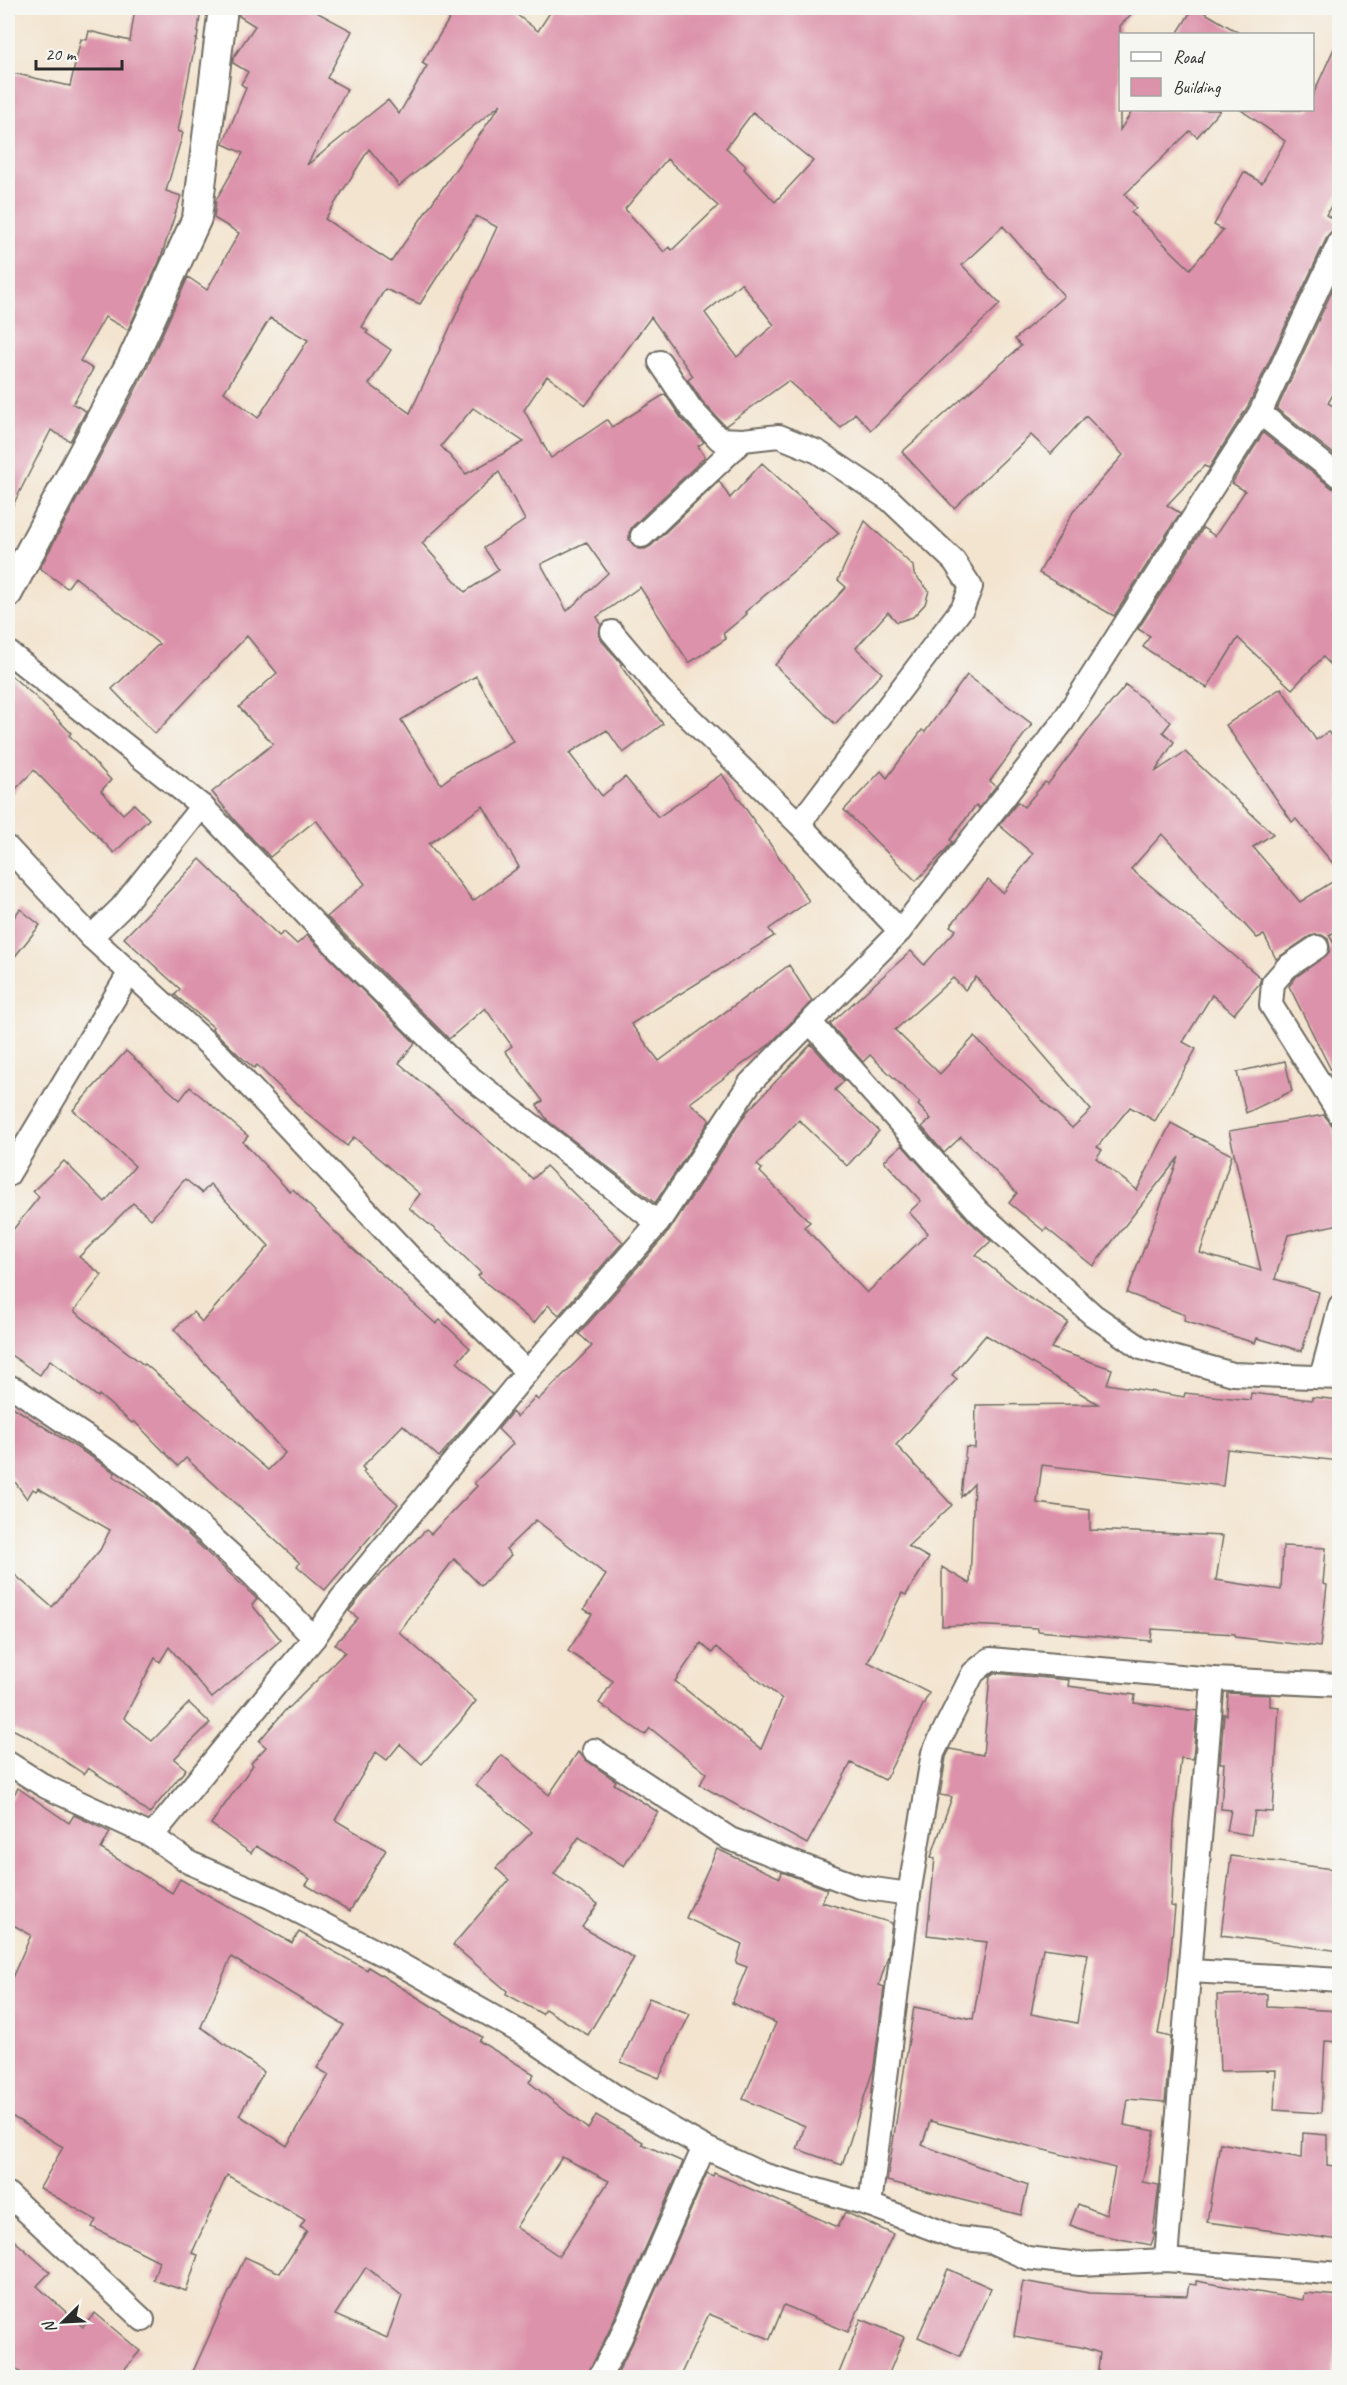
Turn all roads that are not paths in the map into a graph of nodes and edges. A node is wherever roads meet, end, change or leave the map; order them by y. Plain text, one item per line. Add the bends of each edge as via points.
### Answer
1 (223, 8) edge
2 (1340, 241) edge
3 (660, 362) dead end
4 (1260, 413) junction
5 (743, 440) junction
6 (1340, 477) edge
7 (642, 536) dead end
8 (8, 593) edge
9 (612, 632) dead end
10 (8, 652) edge
11 (202, 806) junction
12 (799, 824) junction
13 (8, 848) edge
14 (900, 931) junction
15 (91, 937) junction
16 (1317, 947) dead end
17 (130, 972) junction
18 (810, 1022) junction
19 (1340, 1115) edge
20 (8, 1176) edge
21 (658, 1223) junction
22 (1340, 1306) edge
23 (526, 1372) junction
24 (1330, 1378) edge
25 (8, 1386) edge
26 (314, 1638) junction
27 (1213, 1679) junction
28 (1340, 1685) edge
29 (594, 1750) dead end
30 (8, 1763) edge
31 (152, 1836) junction
32 (909, 1894) junction
33 (1191, 1971) junction
34 (1340, 1980) edge
35 (704, 2147) junction
36 (8, 2194) edge
37 (870, 2205) junction
38 (1167, 2260) junction
39 (1340, 2274) edge
40 (143, 2320) dead end
41 (599, 2378) edge

1 - 8 street via 197,218 131,362
2 - 4 street
3 - 5 street via 691,409 719,439
4 - 6 street
4 - 14 street via 1062,723
5 - 7 street
5 - 12 street via 779,436 818,452 890,500 954,561 970,587 963,608
9 - 12 street via 660,689
10 - 11 street
11 - 15 street via 121,908
11 - 21 street via 462,1071
12 - 14 street
13 - 15 street
14 - 18 street
15 - 17 street
16 - 19 street via 1287,967 1273,983 1271,1005
17 - 20 street
17 - 23 street via 220,1055 410,1257
18 - 21 street via 750,1083
18 - 24 street via 979,1212 1093,1315 1141,1348 1233,1374
21 - 23 street
22 - 24 street
23 - 26 street via 341,1599
25 - 26 street via 144,1476 252,1574
26 - 31 street
27 - 28 street
27 - 32 street via 990,1659 972,1673 933,1753
27 - 33 street
29 - 32 street via 730,1839 860,1887
30 - 31 street via 46,1787
31 - 35 street via 190,1863 270,1896 418,1974 522,2033 618,2098
32 - 37 street
33 - 34 street
33 - 38 street
35 - 37 street via 762,2174
35 - 41 street
36 - 40 street
37 - 38 street via 957,2238 992,2242 1027,2258 1080,2264
38 - 39 street

